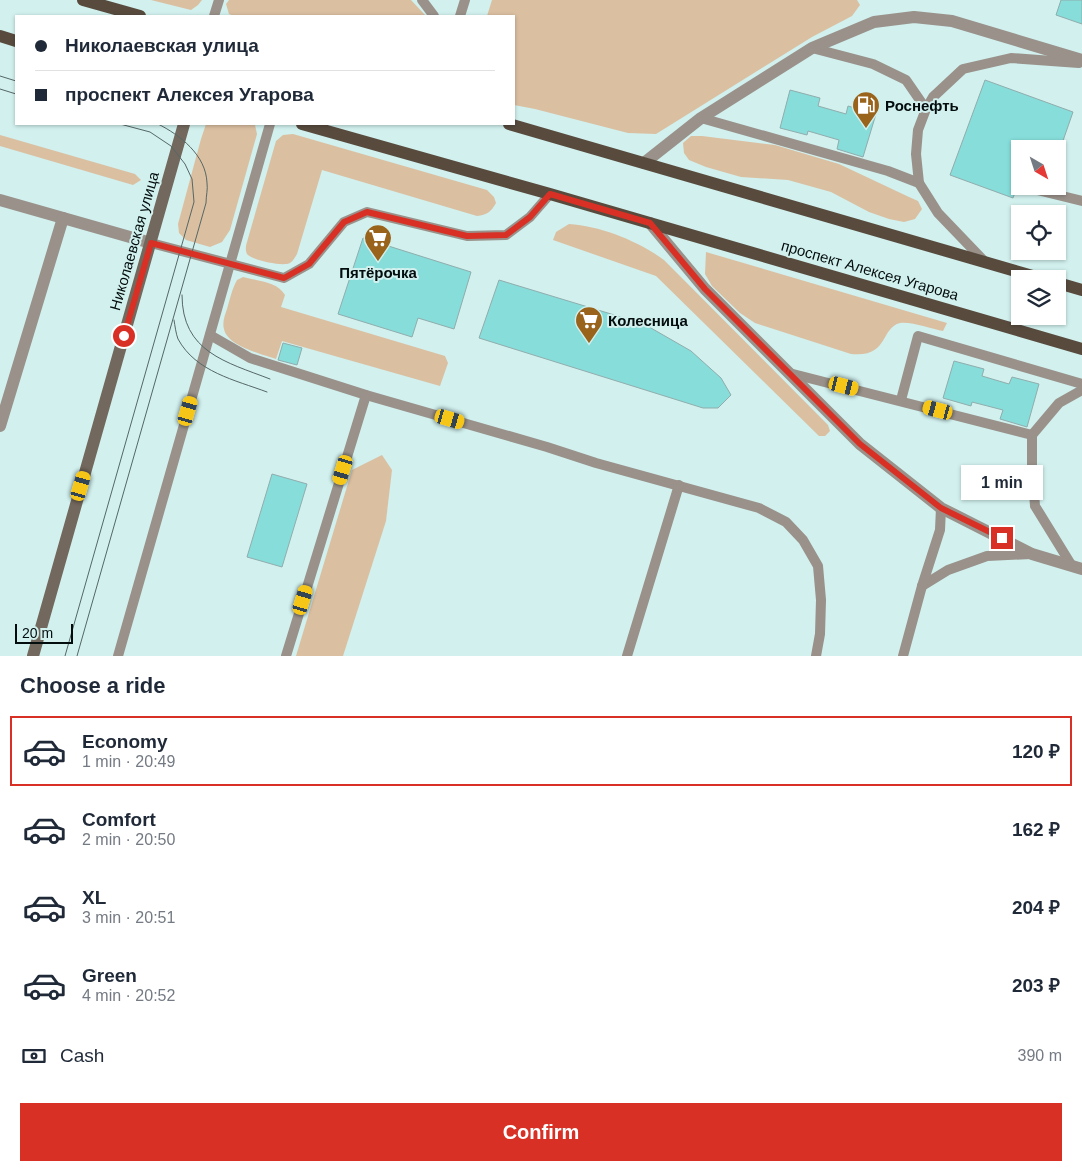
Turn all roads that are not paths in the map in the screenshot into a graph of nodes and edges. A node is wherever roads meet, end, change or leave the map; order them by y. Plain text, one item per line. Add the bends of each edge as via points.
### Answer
1 (83, 0) edge
2 (219, 0) edge
3 (422, 0) edge
4 (465, 0) edge
5 (136, 15) edge
6 (214, 15) edge
7 (433, 15) edge
8 (460, 15) edge
9 (0, 36) edge
10 (15, 41) edge
11 (812, 48) junction
12 (1082, 62) edge
13 (926, 109) junction
14 (701, 118) junction
15 (184, 125) edge
16 (270, 125) edge
17 (306, 125) edge
18 (512, 125) edge
19 (644, 163) junction
20 (919, 183) junction
21 (550, 194) junction
22 (1058, 195) edge
23 (0, 200) edge
24 (1082, 201) edge
25 (63, 218) junction
26 (650, 223) junction
27 (151, 243) junction
28 (986, 262) junction
29 (230, 264) junction
30 (1012, 270) edge
31 (1066, 285) edge
32 (1082, 290) edge
33 (210, 335) junction
34 (1082, 349) edge
35 (788, 372) junction
36 (1082, 384) edge
37 (1082, 390) edge
38 (366, 395) junction
39 (900, 400) junction
40 (0, 426) edge
41 (1032, 435) junction
42 (679, 486) junction
43 (941, 508) junction
44 (1032, 554) junction
45 (1077, 568) edge
46 (922, 586) junction
47 (32, 656) edge
48 (118, 656) edge
49 (286, 656) edge
50 (627, 656) edge
51 (816, 656) edge
52 (903, 656) edge

1 - 5 main road
2 - 6 lane
3 - 7 lane
4 - 8 lane
9 - 10 main road
11 - 12 street via 874,22 914,17 952,21
11 - 13 lane via 873,64 906,80
11 - 14 street
12 - 13 lane via 1011,58 963,69 933,97
13 - 20 lane via 918,130
14 - 19 street
14 - 20 lane
15 - 27 main road, Николаевская улица
16 - 29 lane
17 - 21 main road, проспект Алексея Угарова
18 - 19 main road
19 - 28 main road
20 - 28 lane via 938,213
21 - 26 main road, проспект Алексея Угарова
21 - 29 lane via 530,217 506,235 467,236 367,212 344,222 309,264 284,278
22 - 24 lane
23 - 25 street
25 - 27 street
25 - 40 street
26 - 34 main road, проспект Алексея Угарова
26 - 35 street via 705,289
27 - 29 lane
27 - 47 main road, Николаевская улица
28 - 30 main road
29 - 33 lane
31 - 32 main road
33 - 38 lane via 250,358
33 - 48 lane
35 - 39 lane
35 - 43 street via 860,444
36 - 39 lane via 918,336
37 - 41 lane via 1059,403
38 - 42 lane
38 - 49 lane
39 - 41 lane
41 - 45 lane via 1034,506
42 - 50 lane
42 - 51 lane via 759,508 786,522 803,540 818,566 821,600
43 - 44 street
43 - 46 lane via 940,530
44 - 45 street
44 - 46 lane via 986,556 948,570
46 - 52 lane

